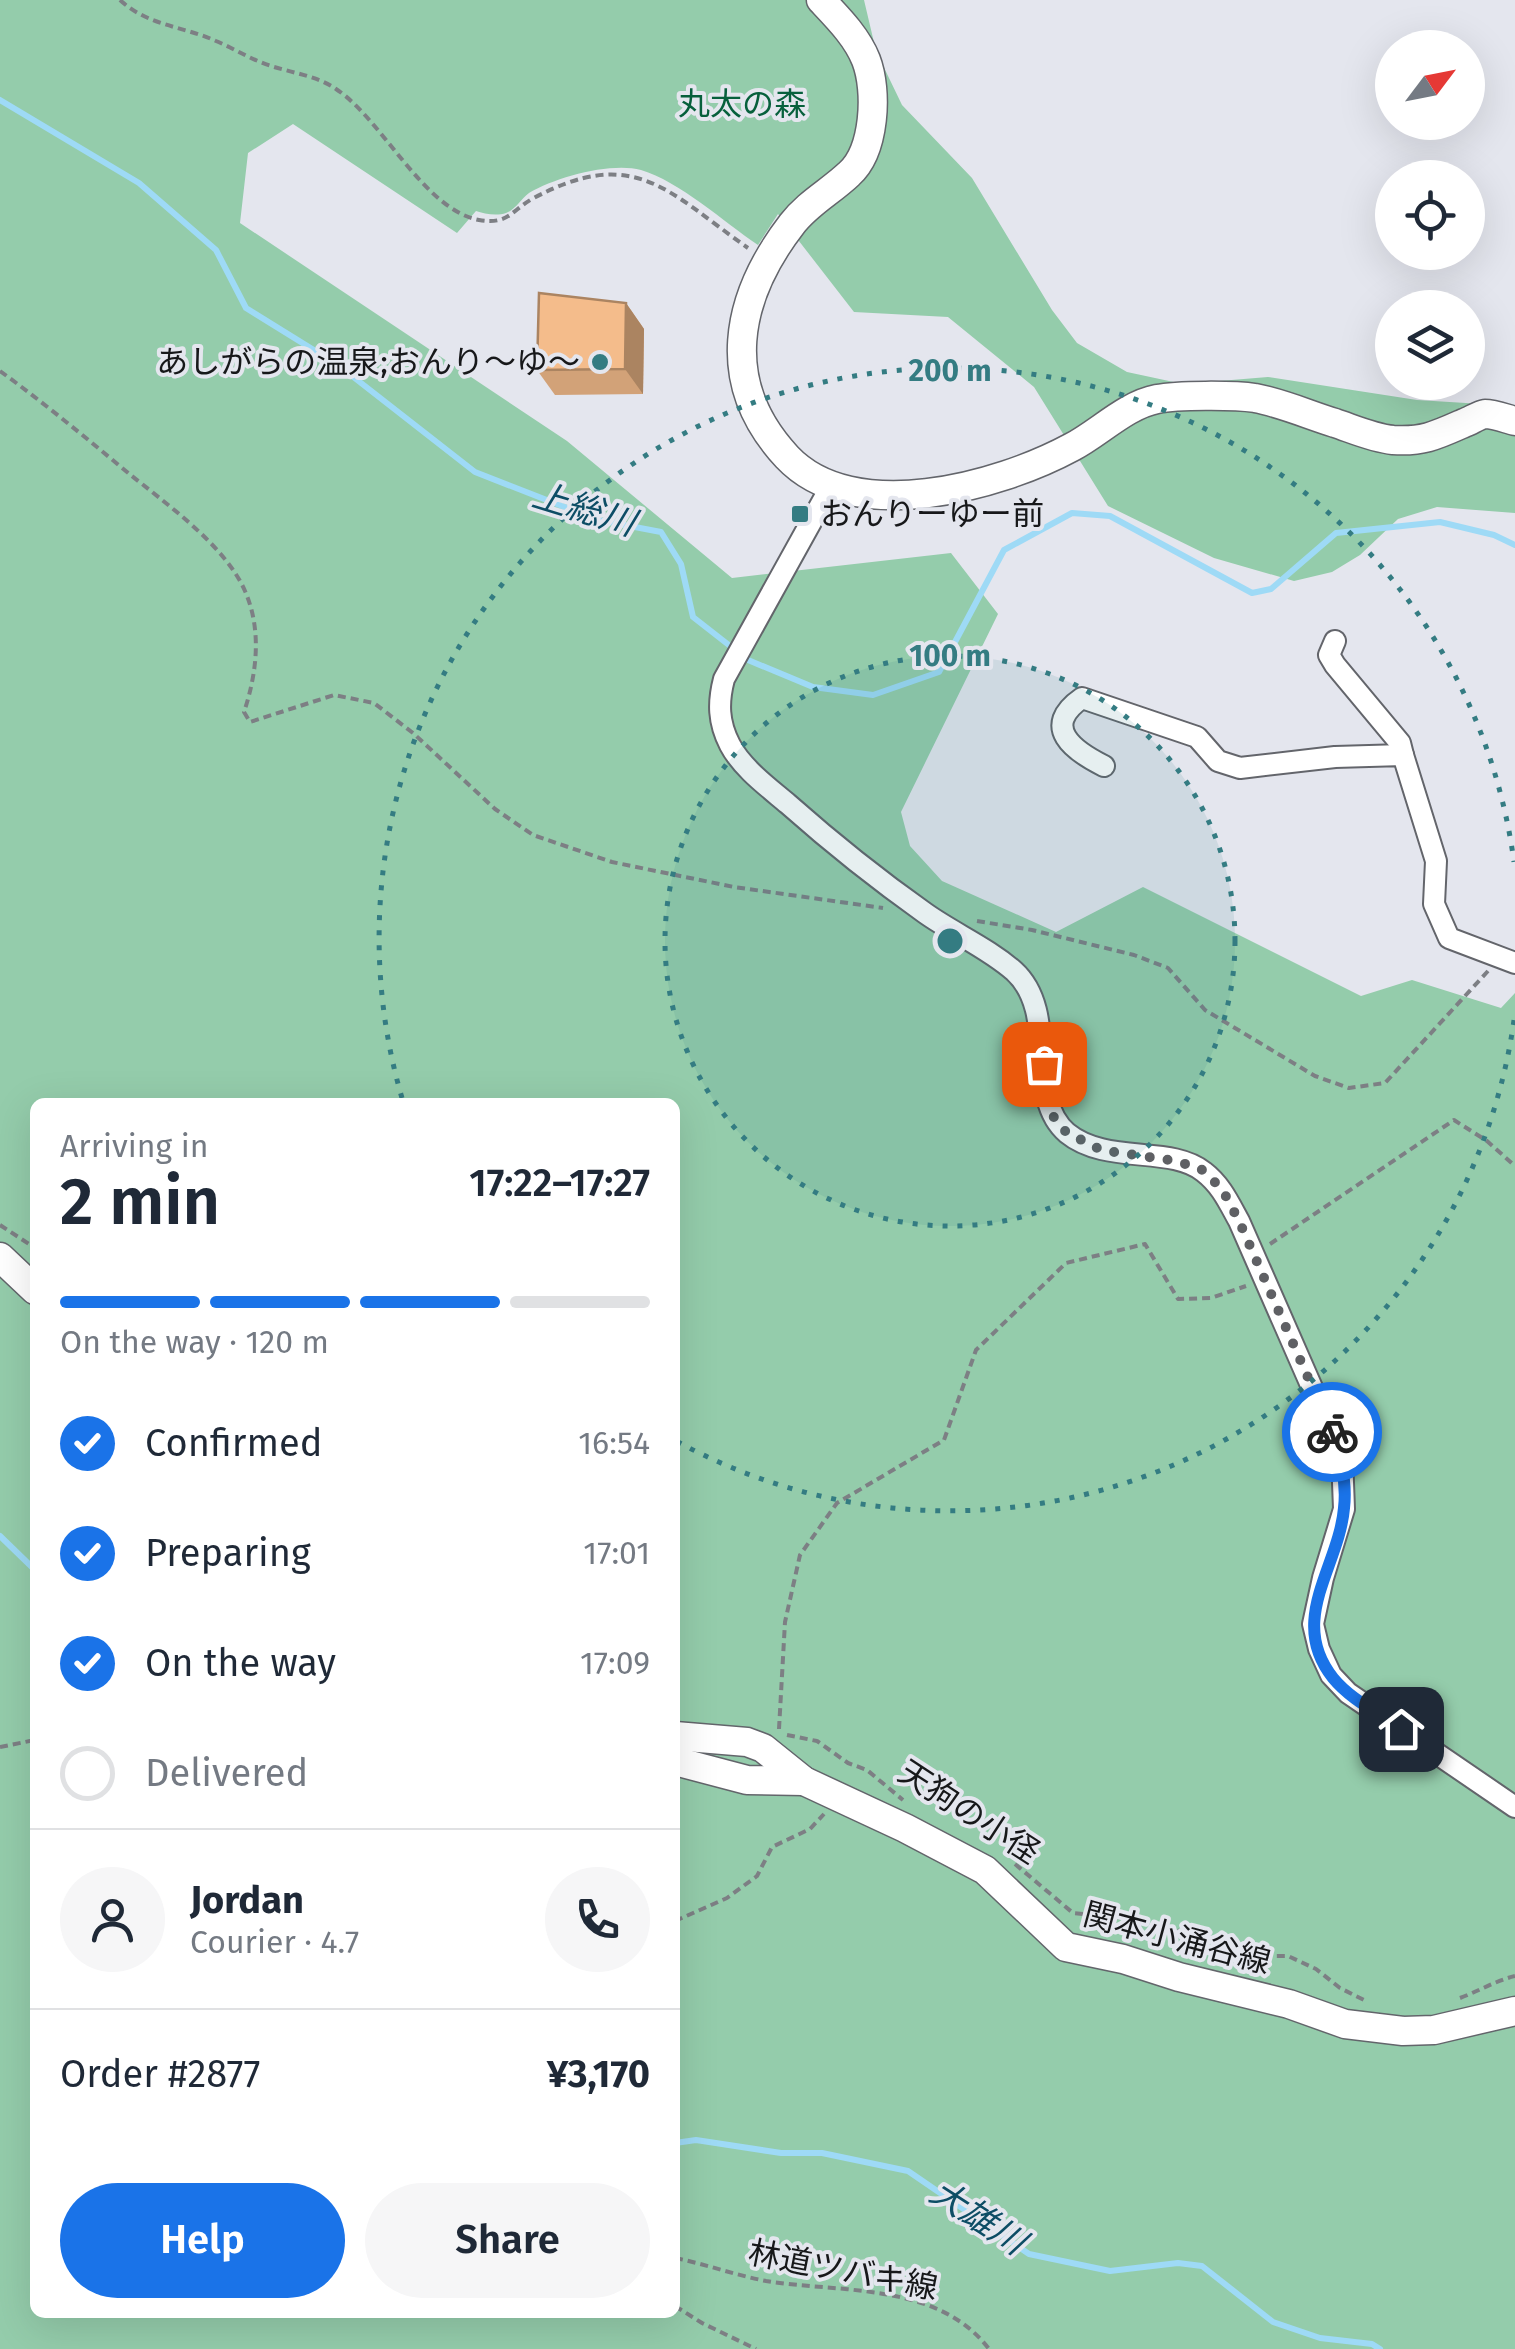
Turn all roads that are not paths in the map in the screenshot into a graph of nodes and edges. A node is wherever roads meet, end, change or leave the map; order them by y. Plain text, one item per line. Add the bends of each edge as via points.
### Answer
1 (821, 0) edge
2 (1515, 421) edge
3 (832, 486) junction
4 (1335, 642) dead end
5 (1403, 755) junction
6 (1104, 766) dead end
7 (1508, 960) edge
8 (0, 1257) edge
9 (30, 1285) edge
10 (680, 1736) edge
11 (680, 1762) edge
12 (804, 1781) junction
13 (1515, 1807) edge
14 (1515, 2011) edge

1 - 3 street via 868,63 873,115 866,148 851,173 794,222 756,284 740,334 744,377 762,421 798,468
2 - 3 street via 1485,414 1420,442 1386,439 1255,398 1159,398 1008,474 931,493 882,495
3 - 13 street via 724,679 717,705 730,745 753,774 834,844 1024,983 1036,1006 1053,1116 1066,1132 1101,1150 1201,1169 1222,1189 1342,1456 1344,1509 1313,1624 1331,1675 1348,1694
4 - 5 street via 1329,656 1335,666
5 - 6 street via 1240,768 1218,762 1197,736 1082,698 1070,706 1064,737 1074,751
5 - 7 street via 1436,861 1434,904 1449,938
8 - 9 street
10 - 12 street, 関本小涌谷線 via 747,1742
11 - 12 street, 関本小涌谷線 via 747,1780
12 - 14 street, 関本小涌谷線 via 985,1870 1077,1951 1344,2024 1434,2030

